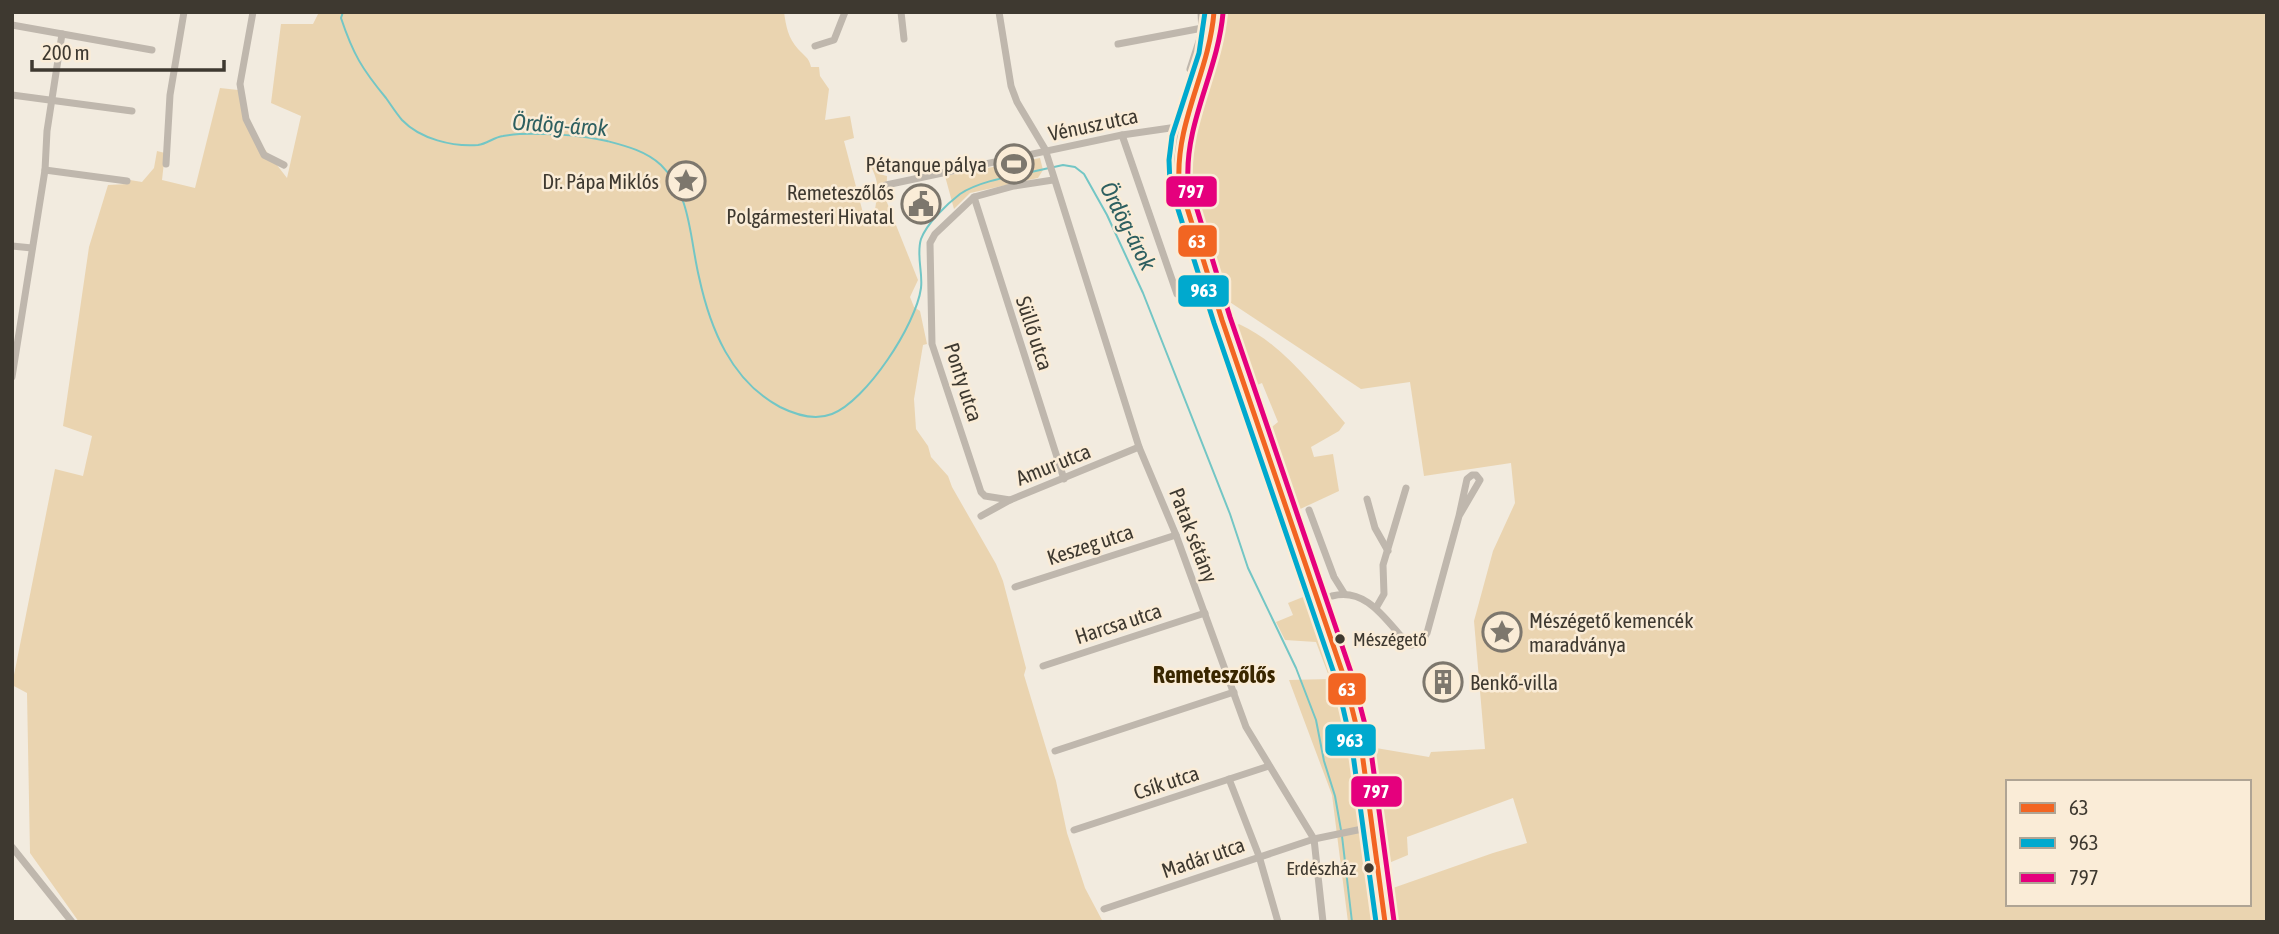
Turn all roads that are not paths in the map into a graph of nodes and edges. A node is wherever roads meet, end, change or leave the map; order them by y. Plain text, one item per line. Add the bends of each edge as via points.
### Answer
1 (184, 12) edge
2 (253, 12) edge
3 (845, 12) edge
4 (901, 12) edge
5 (999, 12) edge
6 (1201, 12) edge
7 (1214, 12) edge
8 (12, 25) edge
9 (1213, 26) junction
10 (1202, 28) junction
11 (62, 34) junction
12 (904, 39) dead end
13 (1118, 44) dead end
14 (815, 46) dead end
15 (152, 50) dead end
16 (1190, 69) dead end
17 (12, 95) edge
18 (52, 100) junction
19 (132, 111) dead end
20 (1184, 126) junction
21 (1122, 135) junction
22 (1047, 154) junction
23 (166, 163) dead end
24 (284, 165) dead end
25 (45, 170) junction
26 (1054, 180) junction
27 (127, 181) dead end
28 (887, 185) dead end
29 (974, 197) junction
30 (12, 246) edge
31 (32, 248) junction
32 (1177, 294) dead end
33 (15, 334) edge
34 (12, 377) edge
35 (1139, 447) junction
36 (1064, 479) junction
37 (1406, 488) dead end
38 (1367, 499) dead end
39 (1010, 500) junction
40 (1308, 510) dead end
41 (981, 516) dead end
42 (1459, 516) junction
43 (1176, 535) junction
44 (1388, 551) junction
45 (1015, 587) dead end
46 (1344, 593) junction
47 (1332, 596) dead end
48 (1376, 608) junction
49 (1205, 613) junction
50 (1043, 666) dead end
51 (1234, 692) junction
52 (1055, 751) dead end
53 (1269, 766) junction
54 (1229, 779) junction
55 (1372, 827) junction
56 (1074, 830) dead end
57 (1314, 839) junction
58 (12, 847) edge
59 (1259, 856) junction
60 (1104, 909) dead end
61 (72, 922) edge
62 (1278, 922) edge
63 (1323, 922) edge
64 (1385, 922) edge

1 - 23 street via 170,95
2 - 24 street via 240,84 246,119 264,155
3 - 14 street via 834,40
4 - 12 street
5 - 22 street, Patak sétány via 1011,86
6 - 10 street
7 - 9 street
8 - 11 street
9 - 10 street
9 - 20 street
10 - 13 street
10 - 16 street
11 - 15 street
11 - 18 street
17 - 18 street
18 - 19 street
18 - 25 street
20 - 21 street, Vénusz utca
20 - 55 street via 1179,182 1345,681 1361,745
21 - 22 street, Vénusz utca
21 - 32 street
22 - 26 street, Patak sétány
22 - 28 street, Vénusz utca
25 - 27 street
25 - 31 street
26 - 29 street
26 - 35 street, Patak sétány
29 - 36 street, Süllő utca
29 - 39 street, Ponty utca via 933,237 933,348 981,492
30 - 31 street
31 - 33 street
33 - 34 street
35 - 36 street, Amur utca
35 - 43 street, Patak sétány
36 - 39 street, Amur utca
37 - 44 street
38 - 44 street
39 - 41 street, Amur utca
40 - 46 street
42 - 42 street via 1480,480 1476,475 1467,479
42 - 48 street via 1421,643 1406,642
43 - 45 street, Keszeg utca
43 - 49 street, Patak sétány
44 - 48 street via 1383,565 1384,594
46 - 47 street
46 - 48 street via 1357,595
49 - 50 street, Harcsa utca
49 - 51 street, Patak sétány
51 - 52 street
51 - 53 street, Patak sétány via 1249,733
53 - 54 street, Csík utca
53 - 57 street, Patak sétány
54 - 56 street, Csík utca
54 - 59 street
55 - 57 street, Madár utca
55 - 64 street
57 - 59 street, Madár utca
57 - 63 street, Patak sétány
58 - 61 street
59 - 60 street, Madár utca
59 - 62 street

